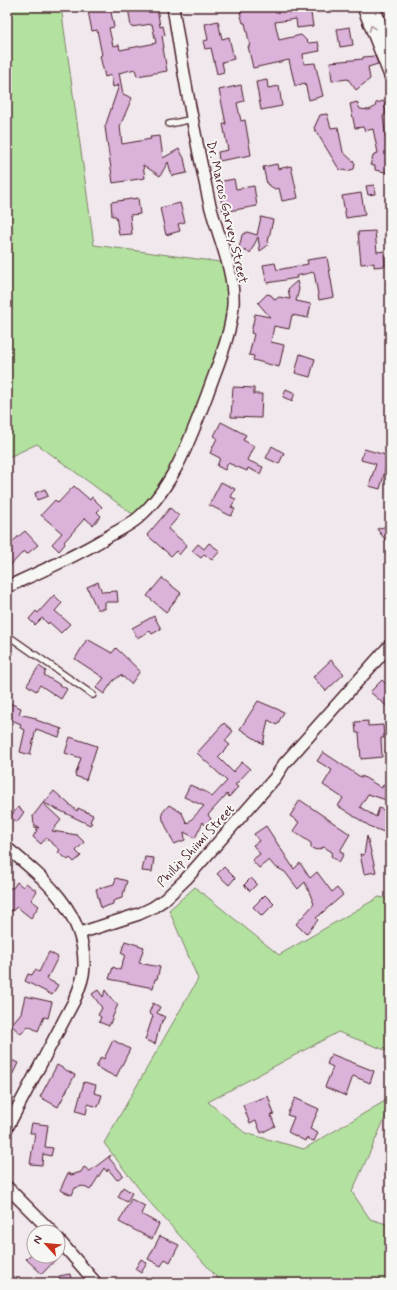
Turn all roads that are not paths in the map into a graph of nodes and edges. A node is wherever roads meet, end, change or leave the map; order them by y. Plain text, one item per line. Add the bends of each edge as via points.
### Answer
1 (173, 7) edge
2 (363, 7) edge
3 (374, 7) edge
4 (390, 48) edge
5 (390, 76) edge
6 (193, 119) junction
7 (169, 124) dead end
8 (7, 587) edge
9 (7, 635) edge
10 (389, 650) edge
11 (93, 694) dead end
12 (7, 848) edge
13 (80, 933) junction
14 (7, 1128) edge
15 (7, 1187) edge
16 (44, 1224) edge
17 (66, 1248) edge
18 (96, 1283) edge

1 - 6 street, Dr. Marcus Garvey Street
5 -> 2 street
3 - 4 street
6 - 7 lane
6 - 8 street, Dr. Marcus Garvey Street via 210,203 230,274 233,305 229,330 202,408 172,476 138,518 93,546
9 - 11 lane
10 - 13 street, Phillip Shiimi Street via 289,769 275,778 186,879 164,900 139,914
12 - 13 street via 48,883 70,912
13 - 14 street via 84,967 79,990
15 - 16 street
17 - 18 street

